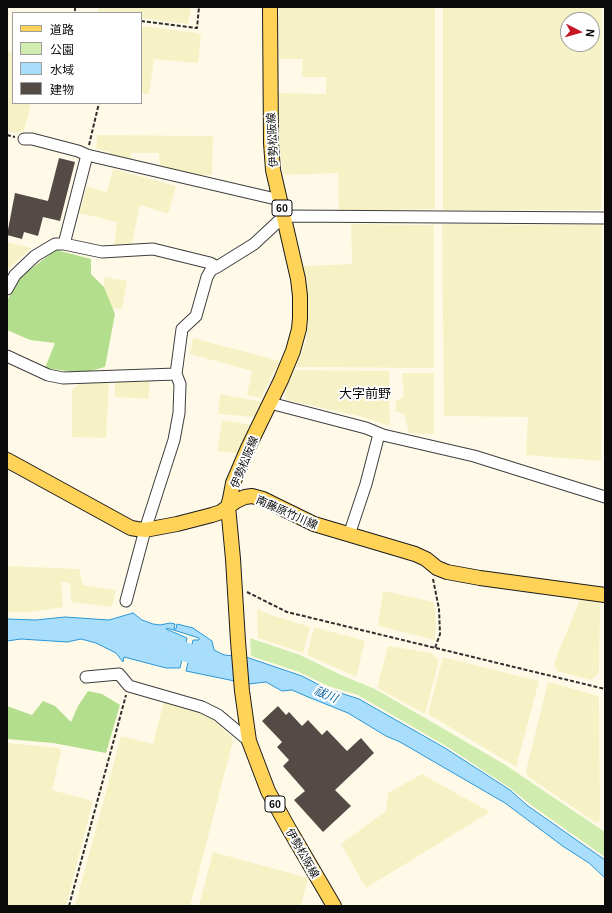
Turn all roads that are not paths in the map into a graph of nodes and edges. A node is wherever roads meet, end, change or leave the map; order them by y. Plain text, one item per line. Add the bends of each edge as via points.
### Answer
1 (270, 7) edge
2 (24, 139) dead end
3 (87, 155) junction
4 (280, 200) junction
5 (284, 216) junction
6 (605, 218) edge
7 (64, 244) junction
8 (217, 267) junction
9 (7, 289) edge
10 (7, 356) edge
11 (176, 374) junction
12 (270, 403) junction
13 (379, 434) junction
14 (7, 460) edge
15 (605, 497) edge
16 (228, 506) junction
17 (145, 530) junction
18 (349, 535) junction
19 (605, 595) edge
20 (126, 602) dead end
21 (86, 677) dead end
22 (249, 741) junction
23 (334, 906) edge

1 - 4 main road, 伊勢松阪線 / 60 via 271,142 273,170
2 - 3 street
3 - 4 street
3 - 7 street
4 - 5 main road, 伊勢松阪線 / 60
5 - 6 street
5 - 8 street via 254,244
5 - 12 main road, 伊勢松阪線 / 60 via 298,280 300,318 292,351
7 - 8 street via 102,252 153,249
7 - 9 street via 55,244 35,256 16,275
8 - 11 street via 211,270 207,277 196,316 182,328
10 - 11 street via 48,375 63,378
11 - 17 street via 180,384 179,413 174,440
12 - 13 street via 366,428
12 - 16 main road, 伊勢松阪線 / 60 via 233,483
13 - 15 street via 474,456
13 - 18 street
14 - 17 main road, 南藤原竹川線 via 131,528
16 - 17 main road, 南藤原竹川線 via 212,516
16 - 18 main road, 南藤原竹川線 via 252,496 314,524
16 - 22 main road, 伊勢松阪線 / 60 via 242,692
17 - 20 street
18 - 19 main road, 南藤原竹川線 via 415,554 447,572
21 - 22 street via 119,674 129,686 202,707 218,716
22 - 23 main road, 伊勢松阪線 / 60 via 268,791

